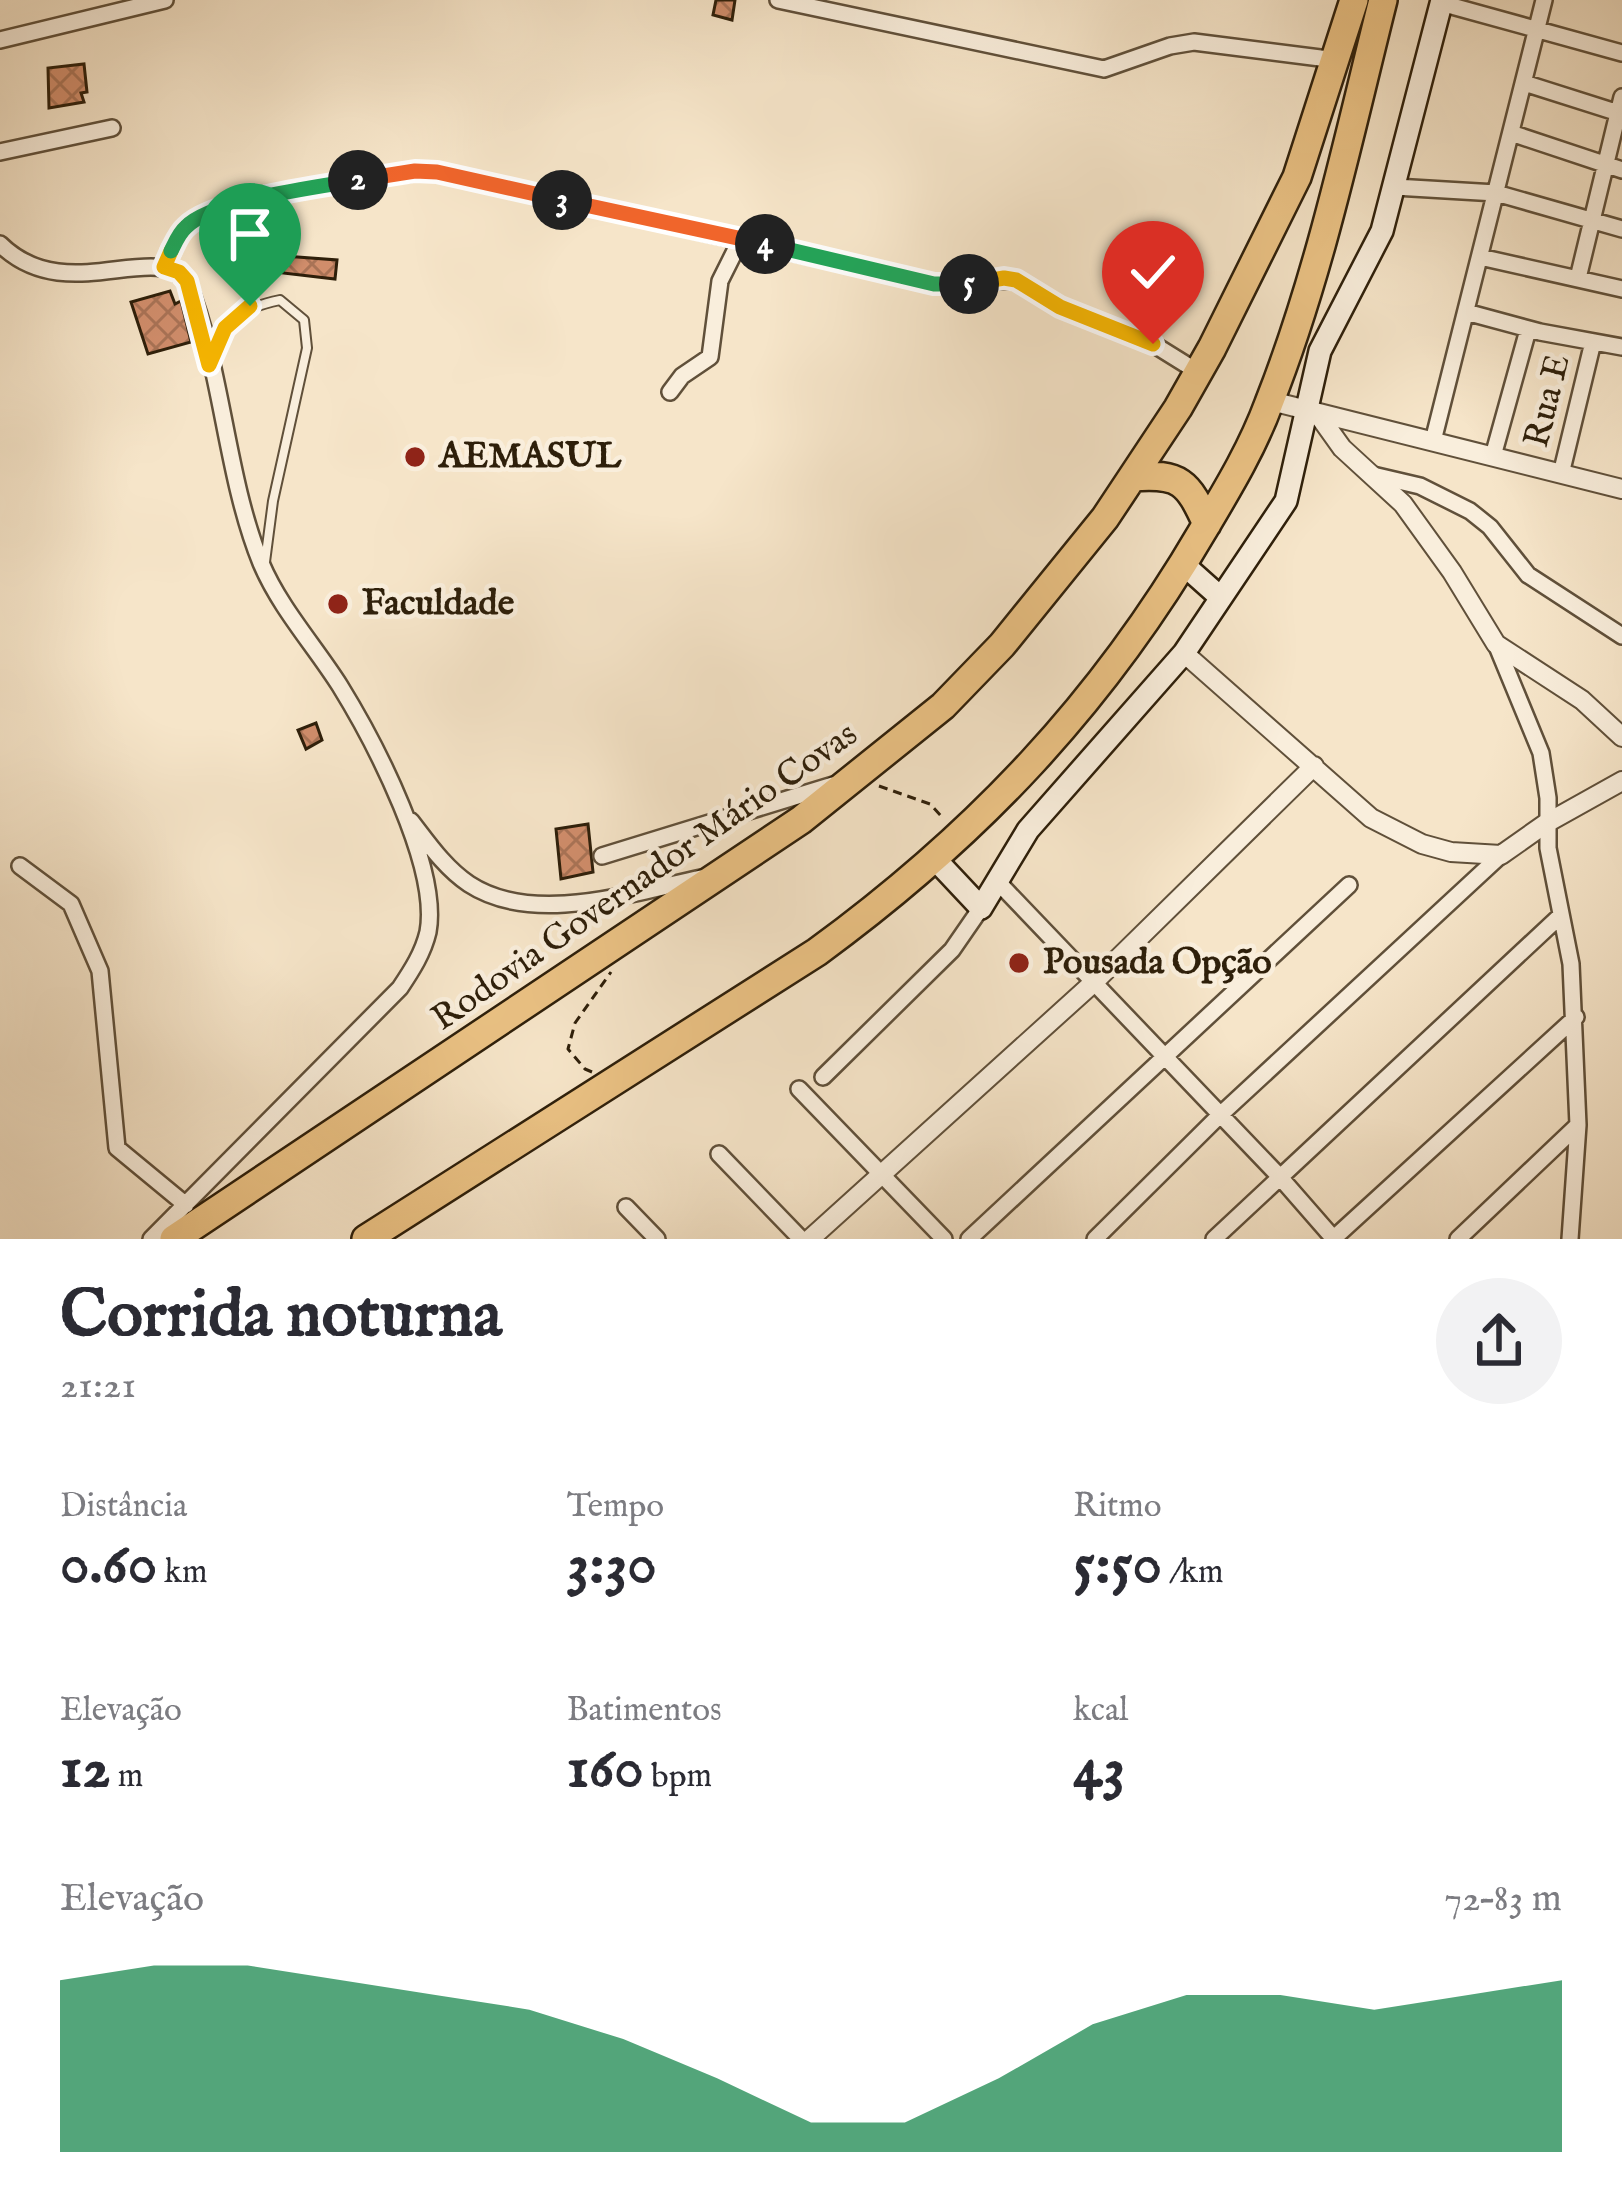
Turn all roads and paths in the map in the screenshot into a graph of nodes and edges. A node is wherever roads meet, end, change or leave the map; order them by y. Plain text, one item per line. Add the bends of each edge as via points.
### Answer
1 (164, 0) edge
2 (778, 0) edge
3 (1354, 0) edge
4 (1383, 0) edge
5 (1544, 0) edge
6 (1442, 1) edge
7 (1536, 30) junction
8 (0, 40) edge
9 (1622, 53) edge
10 (1336, 60) junction
11 (1524, 83) junction
12 (1621, 108) edge
13 (112, 128) dead end
14 (1510, 133) junction
15 (0, 152) edge
16 (1614, 168) edge
17 (1395, 187) junction
18 (1496, 194) junction
19 (1591, 221) junction
20 (1622, 230) edge
21 (741, 239) junction
22 (0, 244) edge
23 (1480, 257) junction
24 (164, 267) junction
25 (1578, 278) junction
26 (1622, 289) edge
27 (1466, 312) junction
28 (1528, 330) junction
29 (1593, 342) junction
30 (1622, 347) edge
31 (209, 365) junction
32 (1198, 372) junction
33 (670, 392) dead end
34 (1270, 400) junction
35 (1310, 411) junction
36 (1433, 441) junction
37 (1493, 457) junction
38 (1373, 475) junction
39 (1561, 475) junction
40 (1133, 477) junction
41 (1622, 489) edge
42 (1207, 524) junction
43 (1183, 564) junction
44 (264, 569) junction
45 (1220, 597) junction
46 (1622, 636) edge
47 (1496, 644) junction
48 (1184, 653) junction
49 (1622, 737) edge
50 (1313, 766) junction
51 (854, 779) junction
52 (1622, 781) edge
53 (406, 815) junction
54 (1545, 824) junction
55 (960, 837) junction
56 (1501, 855) junction
57 (602, 856) dead end
58 (934, 860) junction
59 (20, 866) dead end
60 (727, 872) junction
61 (996, 880) junction
62 (1349, 885) dead end
63 (981, 908) junction
64 (1559, 917) junction
65 (615, 967) dead end
66 (1092, 984) junction
67 (1576, 1017) junction
68 (1163, 1058) junction
69 (823, 1077) dead end
70 (616, 1080) junction
71 (800, 1089) dead end
72 (1219, 1116) junction
73 (1578, 1125) junction
74 (719, 1154) dead end
75 (880, 1173) junction
76 (1279, 1176) junction
77 (186, 1204) junction
78 (626, 1207) dead end
79 (814, 1237) edge
80 (151, 1239) edge
81 (174, 1239) edge
82 (366, 1239) edge
83 (657, 1239) edge
84 (944, 1239) edge
85 (969, 1239) edge
86 (1095, 1239) edge
87 (1214, 1239) edge
88 (1333, 1239) edge
89 (1458, 1239) edge
90 (1570, 1239) edge

1 - 8 street
2 - 10 street via 1104,70 1194,41
3 - 10 highway, Rodovia Governador Mário Covas
4 - 34 highway via 1330,210
5 - 7 street
6 - 7 street
6 - 17 main road
7 - 9 street
7 - 11 street
10 - 32 highway, Rodovia Governador Mário Covas via 1297,177
11 - 12 street
11 - 14 street
12 - 16 street
13 - 15 street
14 - 16 street
14 - 18 street
16 - 19 street
17 - 18 street
17 - 35 main road via 1369,262 1320,351
18 - 19 street
18 - 23 street
19 - 20 street
19 - 25 street
21 - 24 street via 415,171 204,215 188,224
21 - 32 street via 934,284 1016,280
21 - 33 street via 720,281 710,356
22 - 24 street via 16,259 62,274
23 - 25 street
23 - 27 street
24 - 31 street via 187,281
25 - 26 street
27 - 28 street
27 - 36 street
28 - 29 street
28 - 37 street
29 - 30 street
29 - 39 street, Rua E
31 - 44 street
31 - 44 lane via 225,328 250,306 280,299 304,320 307,348
32 - 40 highway, Rodovia Governador Mário Covas
34 - 35 street
34 - 42 highway
35 - 36 street
35 - 38 street
35 - 45 main road via 1286,501
36 - 37 street
37 - 39 street
38 - 46 street via 1471,511 1528,575
38 - 47 street via 1403,504
39 - 41 street
40 - 42 highway via 1181,482
40 - 51 highway, Rodovia Governador Mário Covas via 1002,646
42 - 43 highway
43 - 45 main road
43 - 55 highway via 1094,692
44 - 53 street via 340,687
45 - 48 main road
47 - 49 street via 1582,700
47 - 54 street via 1541,753
48 - 50 street
48 - 61 main road via 1028,830
50 - 56 street via 1395,833 1451,852
50 - 66 street
51 - 55 path via 930,804
51 - 57 street
51 - 60 highway, Rodovia Governador Mário Covas
52 - 54 street
53 - 60 street via 465,881 506,899 553,904
53 - 77 street via 428,895 418,962 374,1017
54 - 56 street
54 - 64 street
55 - 58 highway
56 - 72 street
58 - 63 main road
58 - 70 highway via 817,952
59 - 77 street via 70,904 100,971 117,1148
60 - 81 highway, Rodovia Governador Mário Covas
61 - 63 main road
61 - 66 street
62 - 68 street
63 - 69 street via 952,950
64 - 67 street
64 - 76 street
65 - 70 path via 575,1023 568,1048 585,1069
66 - 68 street
66 - 75 street
67 - 73 street
67 - 88 street
68 - 72 street
68 - 85 street
70 - 82 highway
71 - 75 street
72 - 76 street
72 - 86 street
73 - 89 street
73 - 90 street
74 - 79 street
75 - 79 street
75 - 84 street
76 - 87 street
76 - 88 street
77 - 80 street
78 - 83 street

